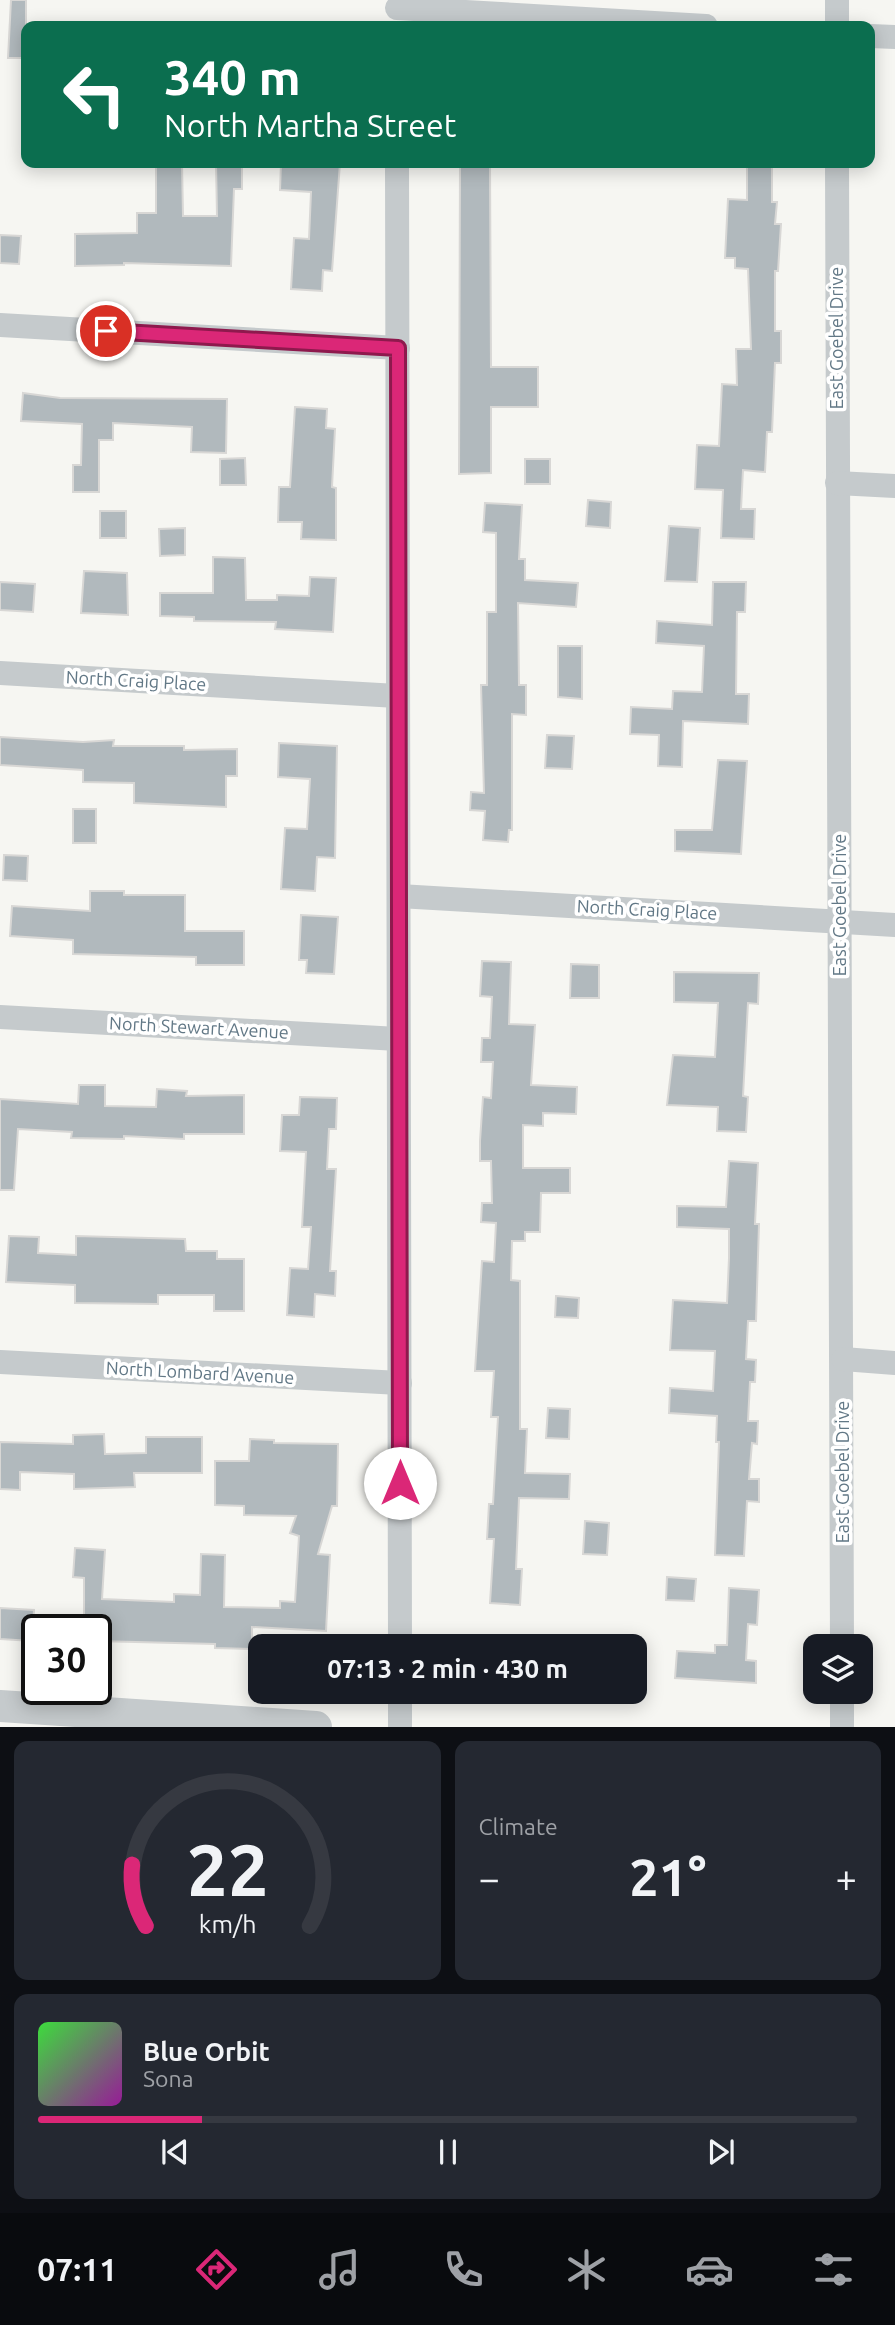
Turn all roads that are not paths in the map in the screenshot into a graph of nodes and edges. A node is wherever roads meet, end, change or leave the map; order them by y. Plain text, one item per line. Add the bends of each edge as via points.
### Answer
1 (838, 0) edge
2 (397, 11) edge
3 (603, 21) edge
4 (837, 21) edge
5 (875, 36) edge
6 (895, 37) edge
7 (397, 168) edge
8 (837, 168) edge
9 (0, 325) edge
10 (398, 348) junction
11 (837, 483) junction
12 (895, 486) edge
13 (0, 673) edge
14 (397, 696) junction
15 (399, 896) junction
16 (840, 922) junction
17 (895, 925) edge
18 (0, 1017) edge
19 (398, 1039) junction
20 (843, 1359) junction
21 (0, 1362) edge
22 (895, 1363) edge
23 (400, 1383) junction
24 (400, 1634) edge
25 (842, 1634) edge
26 (400, 1704) edge
27 (842, 1704) edge
28 (0, 1706) edge
29 (316, 1727) edge
30 (400, 1727) edge
31 (842, 1727) edge

1 - 4 street
2 - 3 street
5 - 6 street
7 - 10 street
8 - 11 street, East Goebel Drive
9 - 10 street
10 - 14 street
11 - 12 street
11 - 16 street, East Goebel Drive
13 - 14 street, North Craig Place
14 - 15 street
15 - 16 street, North Craig Place
15 - 19 street
16 - 17 street, North Craig Place
16 - 20 street, East Goebel Drive
18 - 19 street, North Stewart Avenue
19 - 23 street
20 - 22 street
20 - 25 street, East Goebel Drive
21 - 23 street, North Lombard Avenue
23 - 24 street
26 - 30 street
27 - 31 street
28 - 29 street

